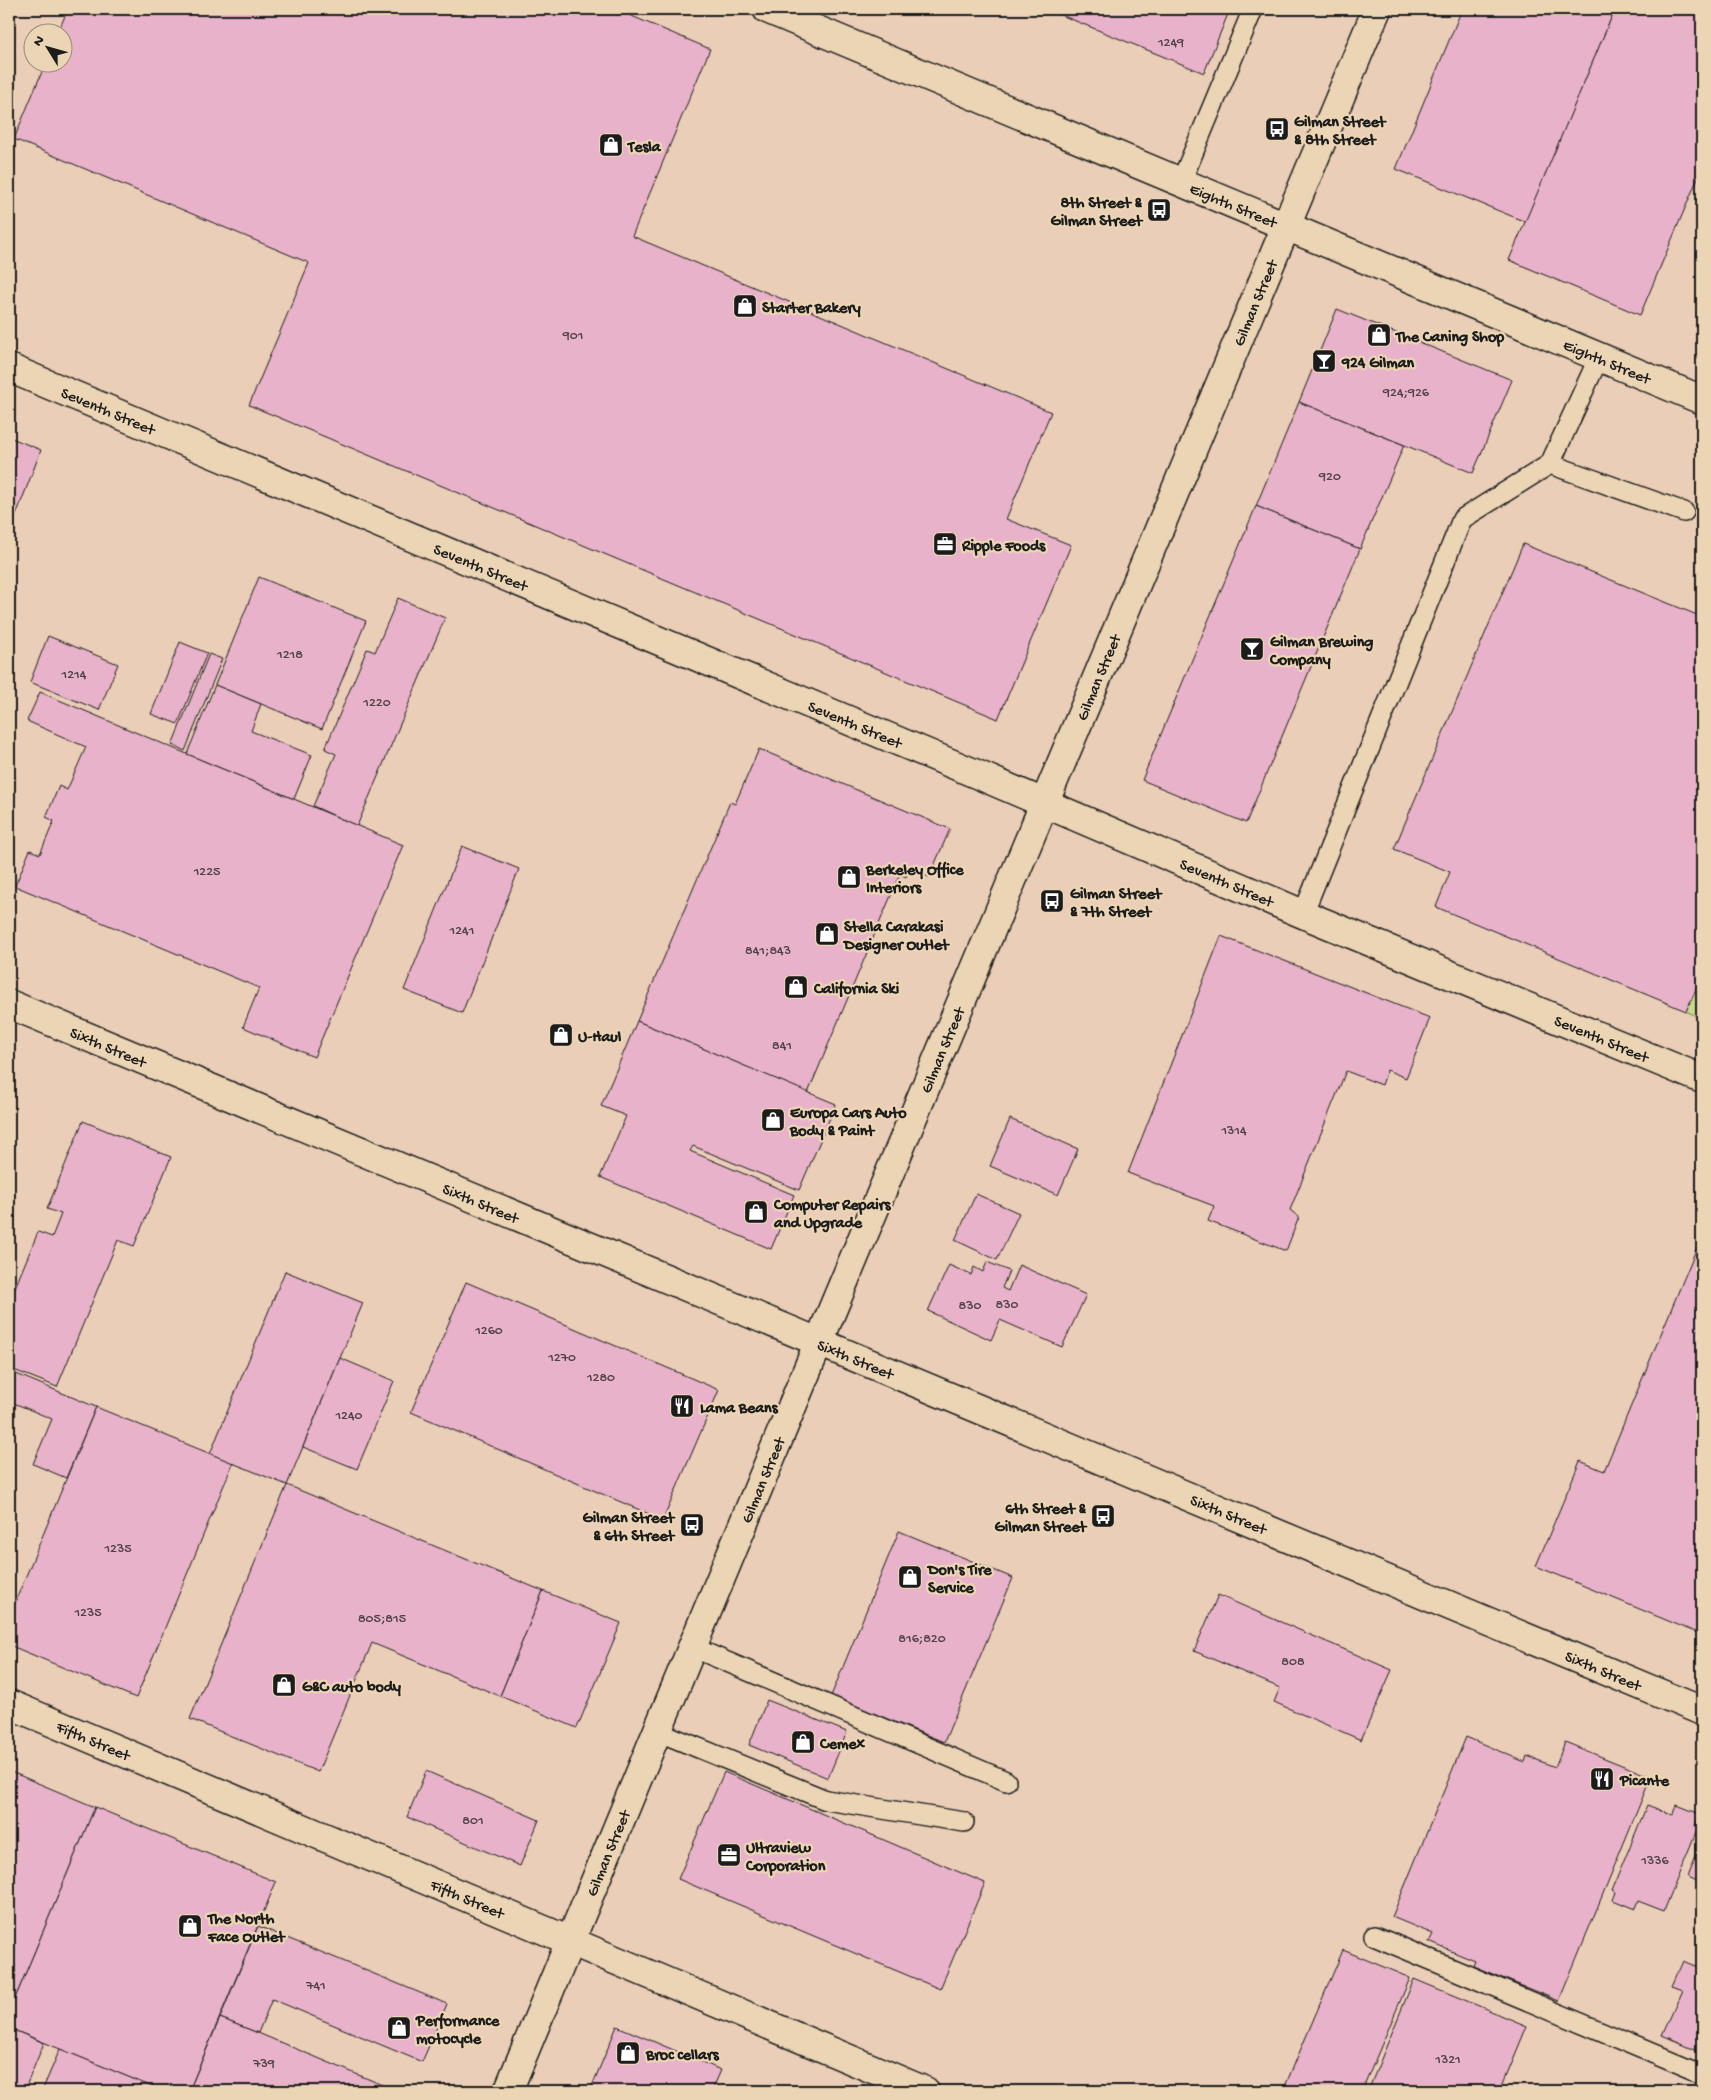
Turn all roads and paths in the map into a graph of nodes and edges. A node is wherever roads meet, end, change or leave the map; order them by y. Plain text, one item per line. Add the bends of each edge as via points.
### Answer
1 (767, 9) edge
2 (1253, 9) edge
3 (1377, 9) edge
4 (1181, 182) junction
5 (1286, 226) junction
6 (1599, 356) junction
7 (9, 368) edge
8 (1702, 400) edge
9 (1550, 464) junction
10 (1684, 512) dead end
11 (1044, 804) junction
12 (1302, 914) junction
13 (9, 1004) edge
14 (1702, 1078) edge
15 (818, 1344) junction
16 (692, 1647) junction
17 (9, 1704) edge
18 (1702, 1711) edge
19 (657, 1731) junction
20 (1006, 1781) dead end
21 (964, 1822) dead end
22 (1374, 1936) dead end
23 (570, 1942) junction
24 (1702, 2074) edge
25 (508, 2091) edge
26 (925, 2091) edge

1 - 4 street, Eighth Street
2 - 4 lane
3 - 5 street, Gilman Street
4 - 5 street, Eighth Street
5 - 6 street, Eighth Street
5 - 11 street, Gilman Street
6 - 8 street, Eighth Street
6 - 9 lane
7 - 11 street, Seventh Street
9 - 10 lane
9 - 12 lane via 1462,519
11 - 12 street, Seventh Street
11 - 15 street, Gilman Street
12 - 14 street, Seventh Street
13 - 15 street, Sixth Street
15 - 16 street, Gilman Street
15 - 18 street, Sixth Street via 1105,1460
16 - 19 street, Gilman Street
16 - 20 lane
17 - 23 street, Fifth Street
19 - 21 lane via 826,1800
19 - 23 street, Gilman Street
22 - 24 lane
23 - 25 street, Gilman Street
23 - 26 street, Fifth Street

